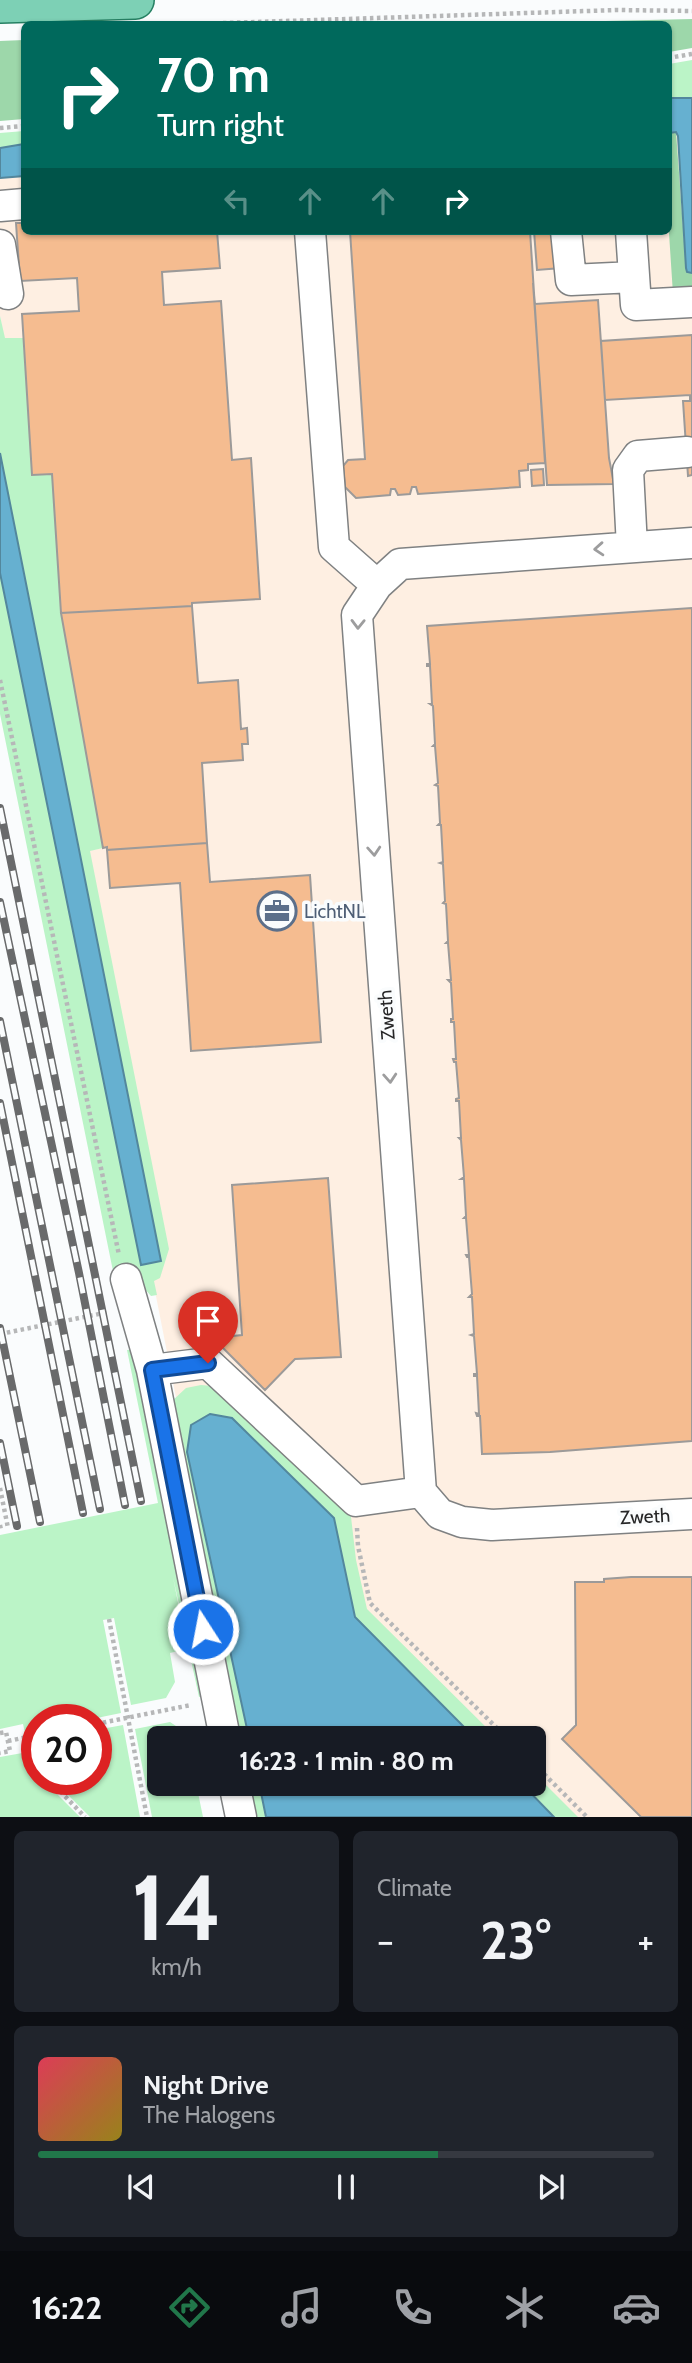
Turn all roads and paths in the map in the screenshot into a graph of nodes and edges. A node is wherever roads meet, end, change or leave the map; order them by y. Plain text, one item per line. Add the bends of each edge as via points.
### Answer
1 (135, 0) edge
2 (0, 4) edge
3 (692, 11) edge
4 (285, 21) edge
5 (692, 54) edge
6 (672, 57) edge
7 (21, 126) edge
8 (0, 128) edge
9 (21, 204) edge
10 (0, 206) edge
11 (310, 235) edge
12 (566, 235) edge
13 (631, 235) edge
14 (0, 246) edge
15 (634, 277) junction
16 (8, 295) dead end
17 (692, 302) edge
18 (687, 452) dead end
19 (692, 543) edge
20 (632, 547) junction
21 (377, 585) junction
22 (0, 680) edge
23 (131, 1293) junction
24 (0, 1334) edge
25 (152, 1370) junction
26 (0, 1488) edge
27 (421, 1492) junction
28 (356, 1502) junction
29 (692, 1514) edge
30 (8, 1528) dead end
31 (109, 1619) dead end
32 (191, 1705) dead end
33 (128, 1718) junction
34 (112, 1721) edge
35 (223, 1726) edge
36 (495, 1726) edge
37 (0, 1733) edge
38 (21, 1738) edge
39 (8, 1741) junction
40 (0, 1753) edge
41 (546, 1776) edge
42 (64, 1795) edge
43 (237, 1796) edge
44 (85, 1817) edge
45 (147, 1817) edge
46 (241, 1817) edge
47 (587, 1817) edge

1 - 2 main road
3 - 4 path
5 - 6 path
7 - 8 path
9 - 10 street
11 - 21 street via 334,547
12 - 15 street via 571,281
13 - 15 street
14 - 16 street
15 - 17 street via 636,305
18 - 20 street via 638,456 628,470
19 - 20 street, Zweth
20 -> 21 street, Zweth via 400,564
21 -> 27 street, Zweth via 356,615
22 - 23 path via 115,1240
23 - 24 path
23 - 25 street
25 - 28 street via 208,1363
25 - 35 street
26 - 30 path
27 - 28 street
27 - 29 street, Zweth via 440,1514 492,1525
28 - 36 path via 358,1546 370,1603
31 - 33 path
32 - 33 path
33 - 34 path
33 - 45 path
37 - 39 path via 6,1732
38 - 39 path
39 - 40 path via 10,1751
41 - 47 path
42 - 44 path
43 - 46 street

